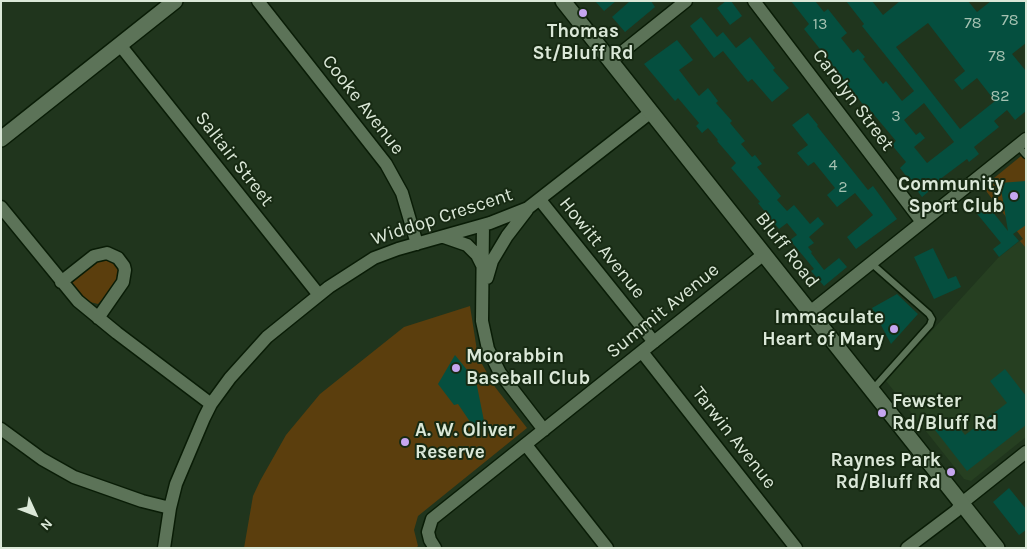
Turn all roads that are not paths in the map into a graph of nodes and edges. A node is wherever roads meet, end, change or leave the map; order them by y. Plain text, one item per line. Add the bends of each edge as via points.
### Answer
1 (175, 1) edge
2 (258, 1) edge
3 (563, 1) edge
4 (686, 1) edge
5 (754, 1) edge
6 (120, 45) junction
7 (611, 61) junction
8 (651, 112) junction
9 (1, 139) edge
10 (1023, 147) edge
11 (540, 200) junction
12 (1, 207) edge
13 (528, 208) junction
14 (922, 222) junction
15 (487, 224) junction
16 (443, 237) junction
17 (417, 244) junction
18 (764, 254) junction
19 (871, 263) junction
20 (486, 268) junction
21 (61, 282) junction
22 (319, 295) junction
23 (810, 312) junction
24 (98, 318) junction
25 (654, 342) junction
26 (642, 352) junction
27 (872, 390) junction
28 (211, 404) junction
29 (1, 428) edge
30 (544, 430) junction
31 (526, 445) junction
32 (1026, 452) edge
33 (962, 503) junction
34 (170, 508) junction
35 (164, 548) edge
36 (435, 548) edge
37 (607, 548) edge
38 (796, 548) edge
39 (907, 548) edge
40 (997, 548) edge

1 - 6 main road
2 - 17 street, Cooke Avenue via 386,164 402,193
3 - 7 main road, Bluff Road
4 - 7 street
5 - 14 street, Carolyn Street
6 - 9 main road
6 - 22 street, Saltair Street
7 - 8 main road, Bluff Road
8 - 11 street, Widdop Crescent
8 - 18 main road, Bluff Road
10 - 14 street
11 - 13 street, Widdop Crescent
11 - 25 street, Howitt Avenue
12 - 21 street
13 - 15 street, Widdop Crescent
13 - 20 street
14 - 19 street
15 - 16 street, Widdop Crescent
15 - 20 street
16 - 17 street, Widdop Crescent
16 - 20 street via 467,245
17 - 22 street, Widdop Crescent via 374,258
18 - 23 main road, Bluff Road
18 - 25 street, Summit Avenue
19 - 23 street
19 - 27 lane via 932,319
20 - 30 street via 482,295 484,334 494,364
21 - 24 street
21 - 24 street via 94,256 107,253 118,258 125,270 124,282
22 - 28 street, Widdop Crescent via 261,344
23 - 27 main road, Bluff Road
24 - 28 street
25 - 26 street, Summit Avenue
26 - 30 street, Summit Avenue
26 - 38 street, Tarwin Avenue
27 - 33 main road, Bluff Road
28 - 34 street, Widdop Crescent via 195,435
29 - 34 street via 42,459 74,476
30 - 31 street, Summit Avenue
31 - 36 street, Summit Avenue via 432,519 428,532
31 - 37 street
32 - 33 street
33 - 39 street via 942,515 932,528
33 - 40 main road, Bluff Road
34 - 35 street, Widdop Crescent

